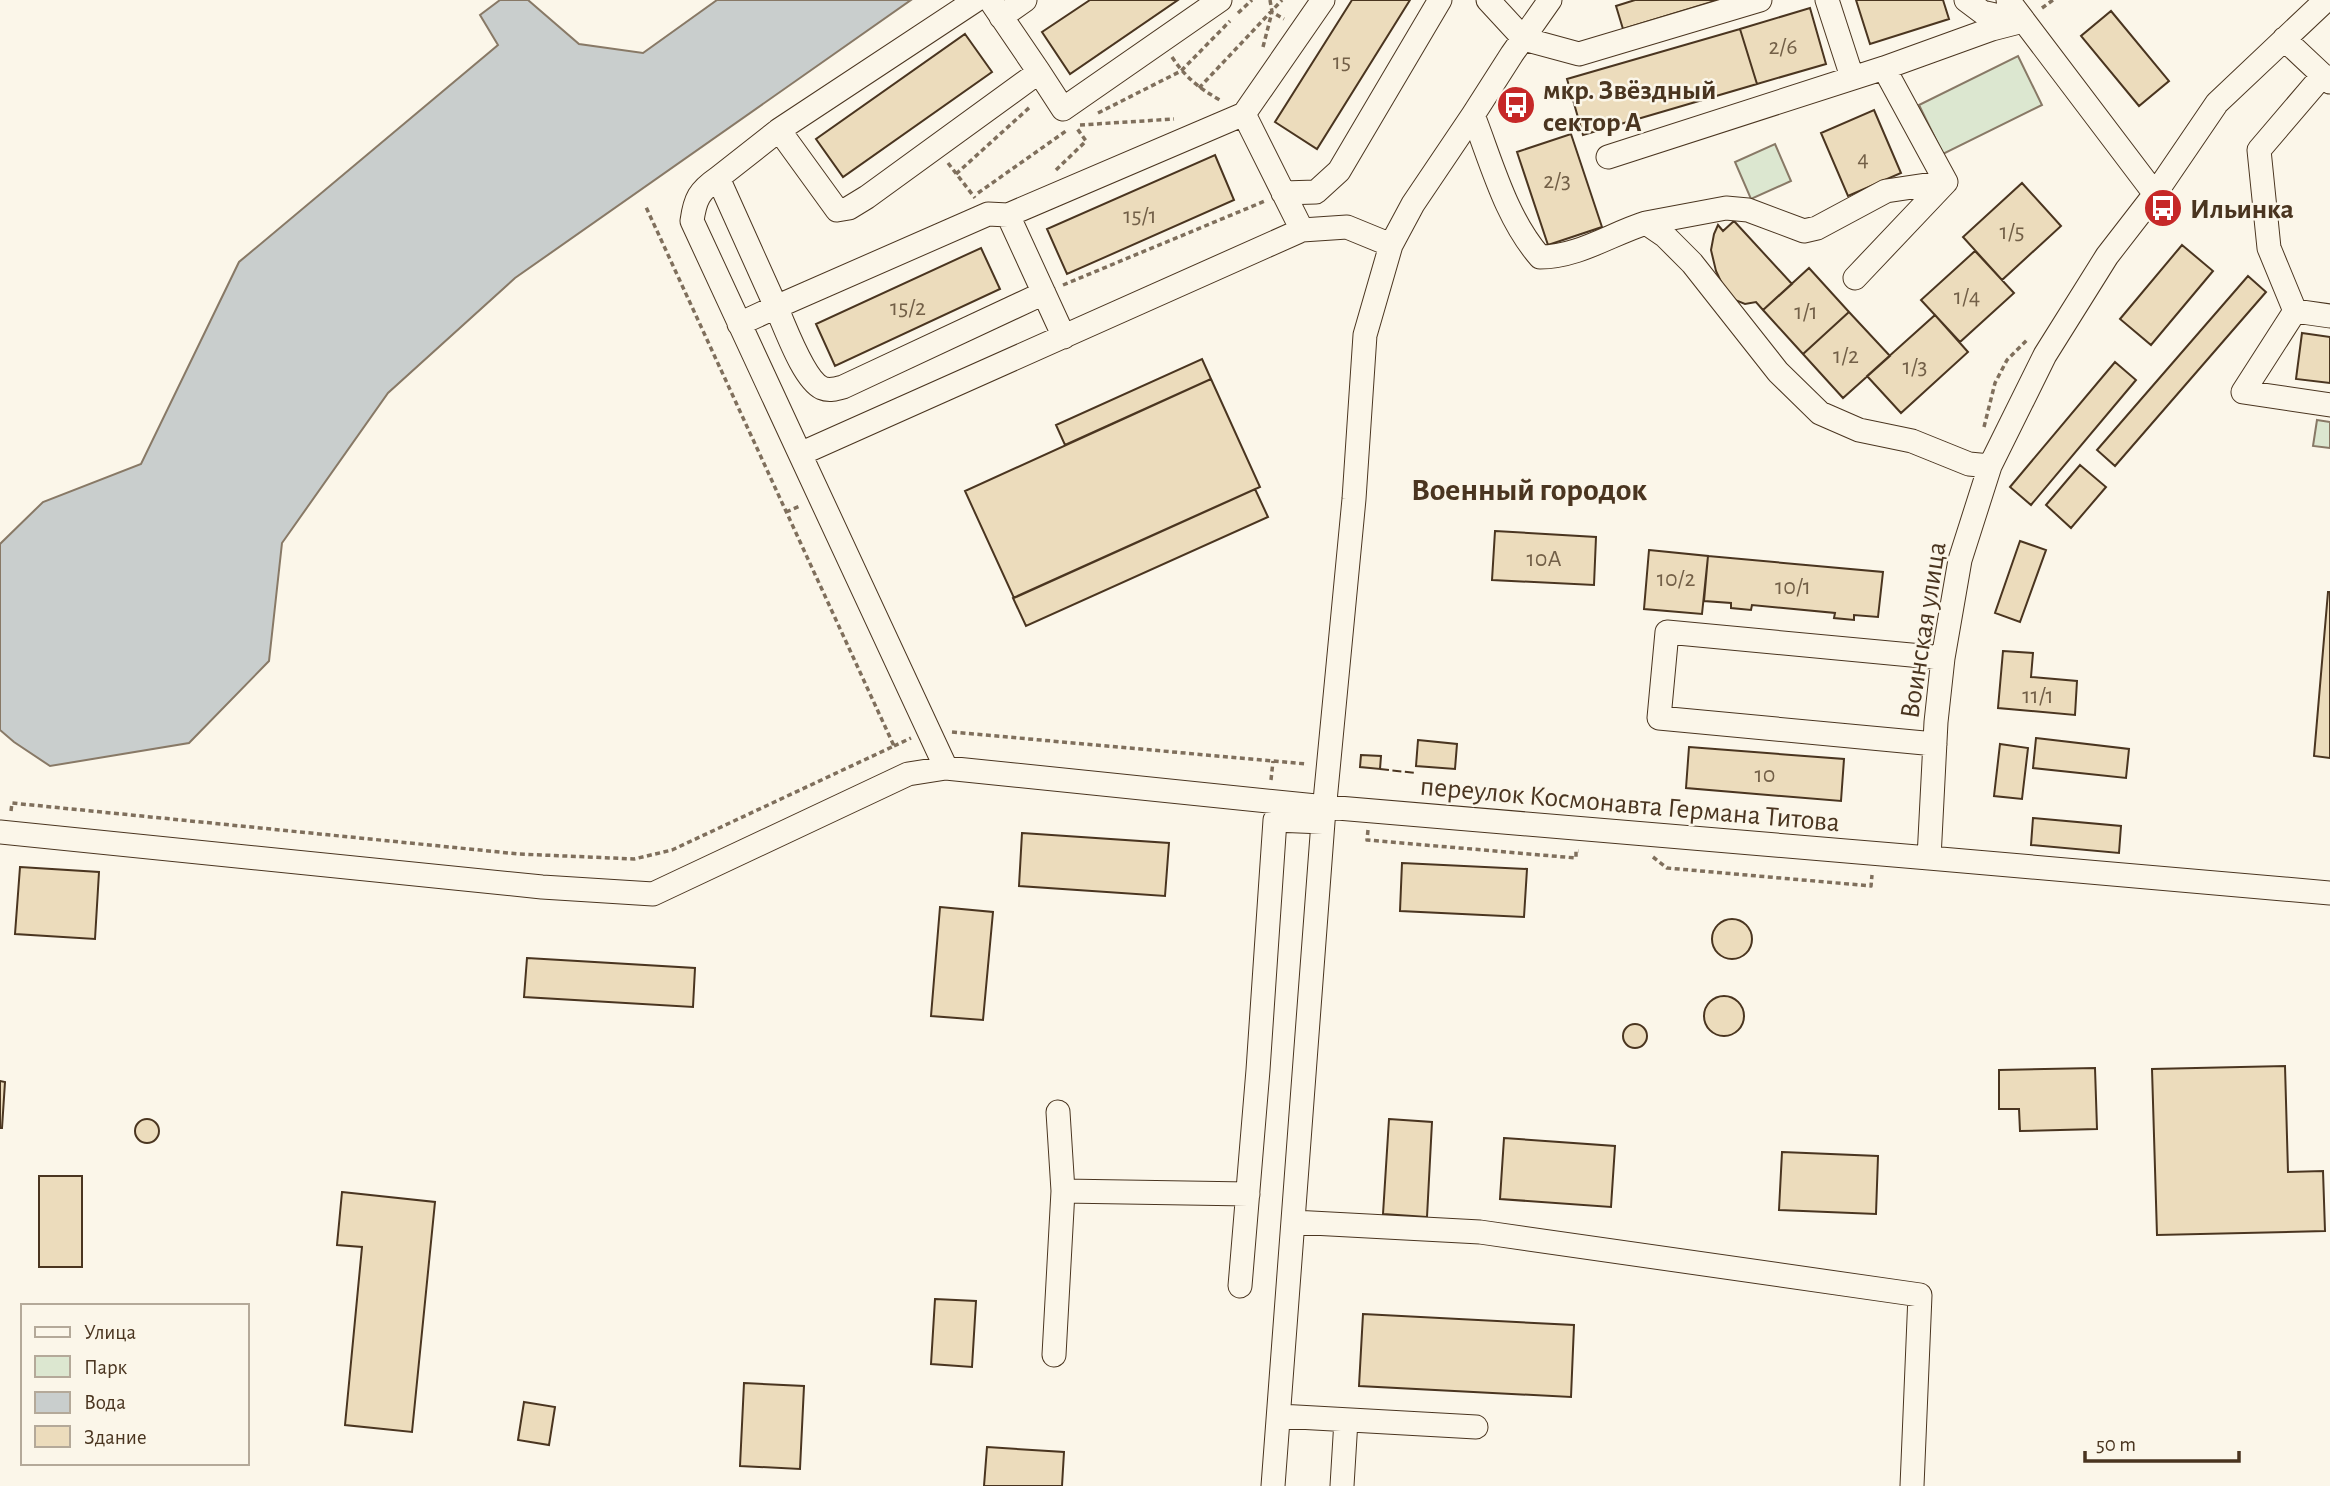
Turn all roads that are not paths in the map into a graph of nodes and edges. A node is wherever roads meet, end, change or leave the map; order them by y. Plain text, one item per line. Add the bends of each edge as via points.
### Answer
1 (976, 0) edge
2 (1025, 0) edge
3 (1220, 0) edge
4 (1323, 0) edge
5 (1440, 0) edge
6 (1488, 0) edge
7 (1550, 0) edge
8 (1760, 0) edge
9 (1827, 0) edge
10 (1966, 0) edge
11 (2008, 0) edge
12 (2326, 0) edge
13 (996, 9) edge
14 (2023, 21) junction
15 (1524, 39) junction
16 (2284, 39) junction
17 (1884, 68) junction
18 (1853, 77) junction
19 (2326, 78) edge
20 (1045, 81) junction
21 (1244, 114) junction
22 (1473, 115) junction
23 (779, 130) junction
24 (1608, 157) dead end
25 (718, 178) junction
26 (1946, 181) junction
27 (1283, 193) junction
28 (2155, 194) junction
29 (990, 208) junction
30 (1646, 223) junction
31 (1302, 230) junction
32 (1391, 245) junction
33 (1855, 278) dead end
34 (1044, 293) junction
35 (776, 307) junction
36 (2295, 311) junction
37 (2330, 316) edge
38 (739, 324) junction
39 (1063, 337) junction
40 (2330, 405) edge
41 (800, 454) junction
42 (1990, 466) junction
43 (1943, 658) junction
44 (1935, 744) junction
45 (946, 768) junction
46 (1324, 815) junction
47 (4, 833) edge
48 (1929, 858) junction
49 (2330, 893) edge
50 (1058, 1112) dead end
51 (1063, 1191) junction
52 (1248, 1194) junction
53 (1293, 1222) junction
54 (1240, 1286) dead end
55 (1054, 1354) dead end
56 (1279, 1416) junction
57 (1346, 1419) junction
58 (1476, 1427) dead end
59 (1273, 1486) edge
60 (1342, 1486) edge
61 (1912, 1486) edge

1 - 23 street
2 - 13 street
3 - 20 street via 1063,109
4 - 21 street
5 - 27 street via 1339,171 1316,192
6 - 15 street
7 - 15 street
8 - 15 street via 1579,54
9 - 18 street
10 - 14 street via 1982,12
11 - 14 street
12 - 16 street, Воинская улица
13 - 20 street
14 - 17 street
14 - 28 street
15 - 22 street
16 - 19 street
16 - 28 street, Воинская улица via 2217,103
17 - 18 street
17 - 26 street
18 - 24 street
19 - 36 street via 2259,150 2269,248
20 - 23 street via 849,208 837,210
21 - 27 street
21 - 29 street
22 - 30 street via 1507,205 1525,240 1540,257 1566,255
22 - 32 street
23 - 25 street
25 - 35 street
25 - 38 street via 703,188 692,221
26 - 30 street via 1886,191 1808,231 1748,210 1726,208
26 - 33 street
27 - 31 street
28 - 42 street, Воинская улица via 2107,256 2045,355
29 - 34 street
29 - 35 street
30 - 42 street via 1692,263 1778,372 1820,414 1859,430 1912,441 1969,464
31 - 32 street via 1347,227
31 - 39 street
32 - 46 street via 1365,335
34 - 35 street via 833,390 823,389 807,374
34 - 39 street
35 - 38 street
36 - 37 street
36 - 40 street via 2243,392
38 - 41 street
39 - 41 street
41 - 45 street
42 - 43 street, Воинская улица via 1960,560
43 - 44 street, Воинская улица
43 - 44 street via 1667,632 1659,718
44 - 48 street, Воинская улица
45 - 46 street
45 - 47 street via 908,774 653,894
46 - 48 street, переулок Космонавта Германа Титова
46 - 52 street via 1275,820
46 - 53 street
48 - 49 street
50 - 51 street
51 - 52 street
51 - 55 street
52 - 54 street
53 - 56 street
53 - 61 street via 1480,1232 1920,1296
56 - 57 street
56 - 59 street
57 - 58 street
57 - 60 street

